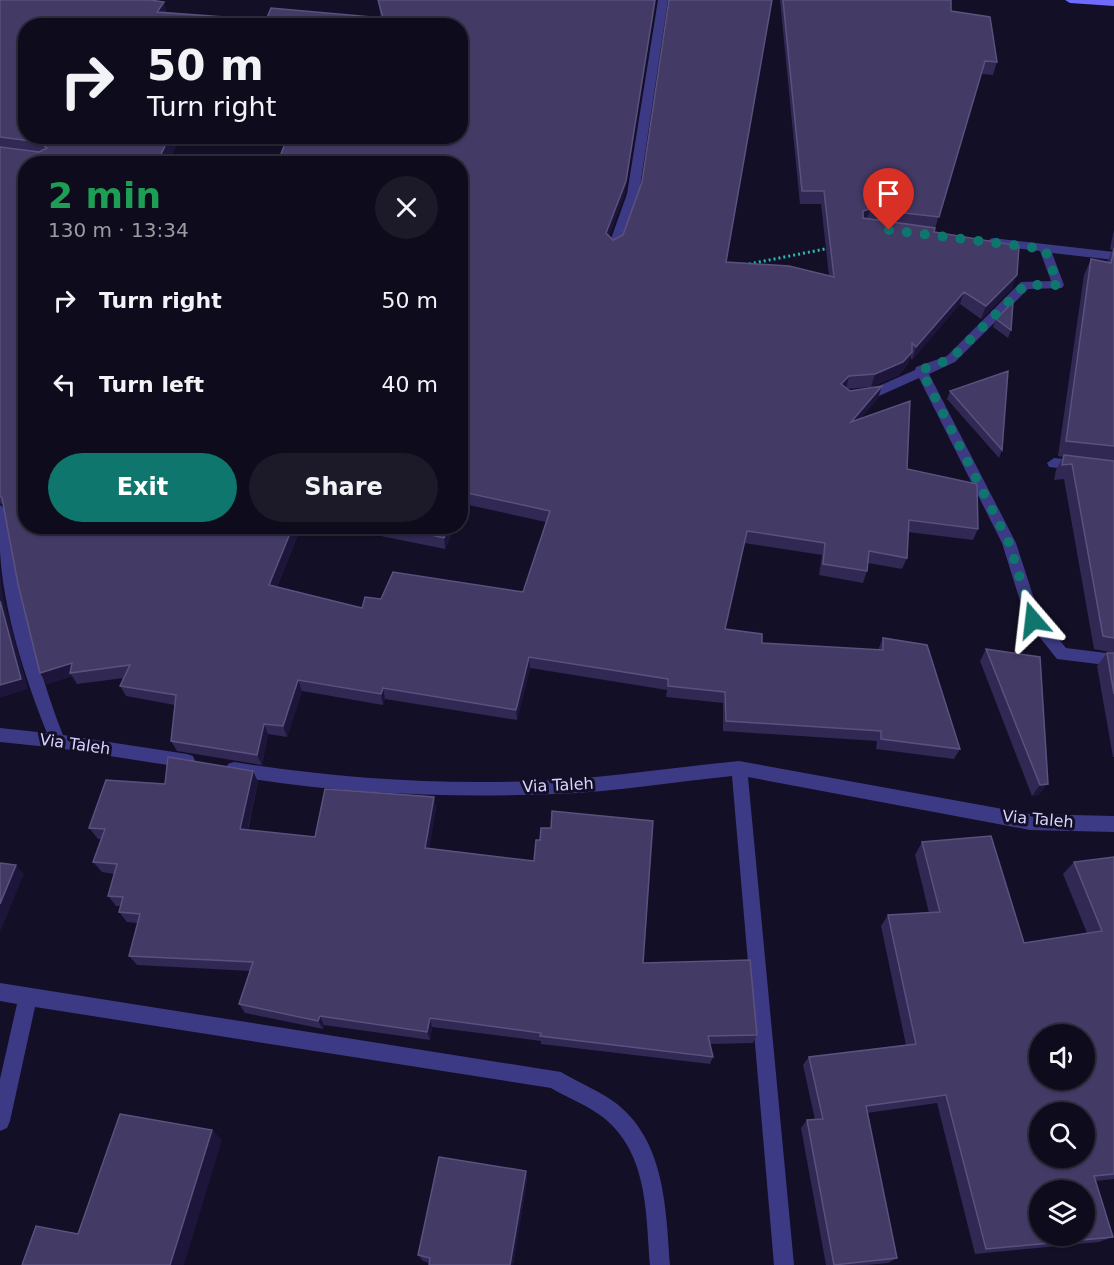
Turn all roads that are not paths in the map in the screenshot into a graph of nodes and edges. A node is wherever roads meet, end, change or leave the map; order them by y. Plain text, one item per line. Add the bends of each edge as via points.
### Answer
1 (663, 0) edge
2 (1070, 0) edge
3 (1114, 3) edge
4 (978, 241) edge
5 (614, 247) edge
6 (1045, 249) junction
7 (1114, 256) edge
8 (921, 370) junction
9 (846, 396) edge
10 (1054, 463) dead end
11 (1114, 469) edge
12 (0, 510) edge
13 (1114, 660) edge
14 (0, 735) edge
15 (58, 741) junction
16 (739, 768) junction
17 (1114, 824) edge
18 (0, 992) edge
19 (28, 997) junction
20 (0, 1120) edge
21 (660, 1265) edge
22 (784, 1265) edge

1 - 5 street via 633,194
2 - 3 main road
4 - 6 street
6 - 7 street
6 - 8 street via 1058,285 1025,285 951,359
8 - 9 street via 874,393
8 - 13 street via 1009,543 1033,620 1062,654
10 - 11 street
12 - 15 street via 17,610 40,696
14 - 15 street, Via Taleh
15 - 16 street, Via Taleh via 288,778 394,788 557,787
16 - 17 street, Via Taleh via 1030,822
16 - 22 street
18 - 19 street
19 - 20 street
19 - 21 street via 554,1079 611,1112 636,1139 653,1182

